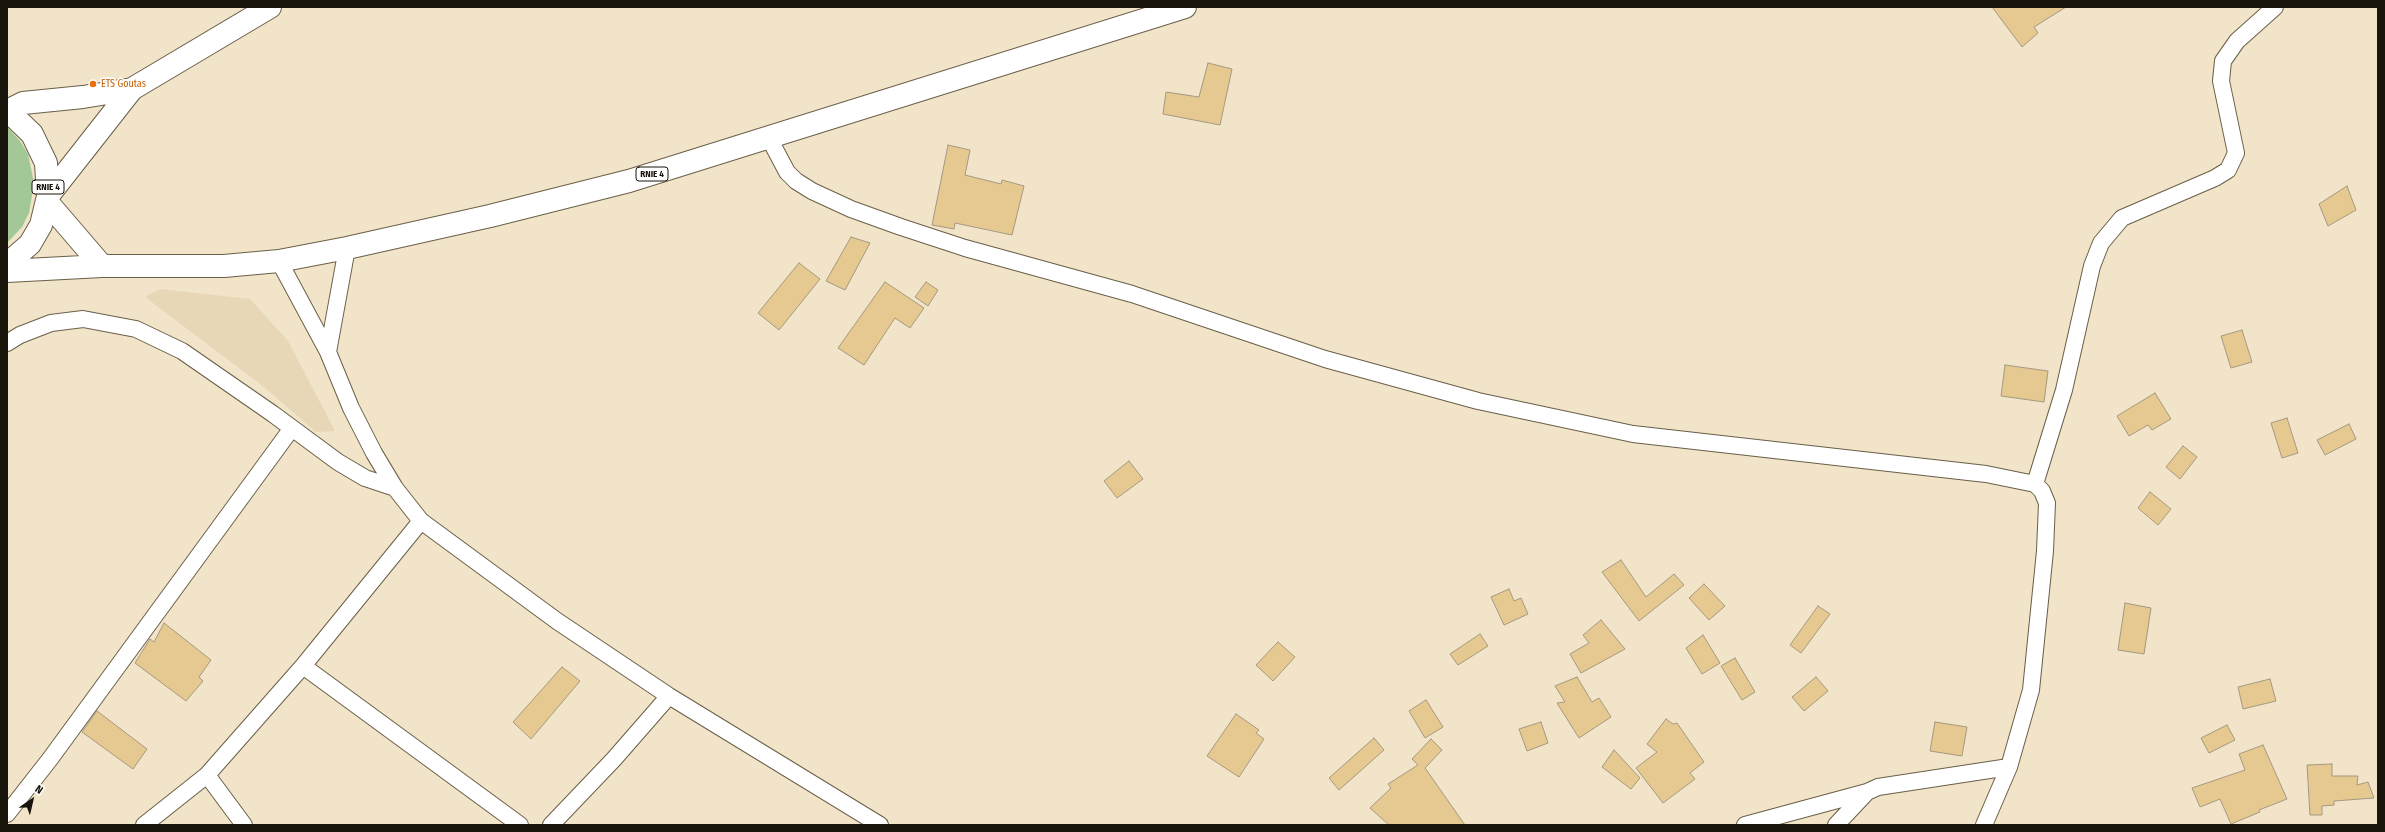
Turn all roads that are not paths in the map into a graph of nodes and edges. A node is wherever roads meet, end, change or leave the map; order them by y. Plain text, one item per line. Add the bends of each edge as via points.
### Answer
1 (270, 7) edge
2 (1185, 7) edge
3 (2275, 7) edge
4 (132, 89) junction
5 (8, 110) edge
6 (769, 138) junction
7 (48, 199) junction
8 (347, 248) junction
9 (279, 260) junction
10 (7, 264) edge
11 (102, 266) junction
12 (7, 271) edge
13 (7, 343) edge
14 (328, 352) junction
15 (292, 428) junction
16 (2035, 484) junction
17 (395, 488) junction
18 (421, 521) junction
19 (303, 666) junction
20 (669, 696) junction
21 (2009, 767) junction
22 (207, 775) junction
23 (1867, 792) junction
24 (7, 814) edge
25 (144, 825) edge
26 (244, 825) edge
27 (520, 825) edge
28 (551, 825) edge
29 (880, 825) edge
30 (1745, 825) edge
31 (1836, 825) edge
32 (1984, 825) edge

1 - 4 main road
2 - 6 main road, RNIE 4
3 - 16 street via 2237,42 2223,61 2221,81 2236,153 2228,170 2122,218 2101,243 2092,266 2064,390
4 - 5 main road via 83,98 23,103
4 - 7 main road
5 - 7 main road, RNIE 4 via 32,134 46,163
6 - 8 main road, RNIE 4 via 629,181
6 - 16 street via 787,172 796,181 812,191 858,211 964,248 1132,294 1325,359 1470,399 1633,434 1986,474
7 - 10 main road, RNIE 4 via 41,225 30,244
7 - 11 main road, RNIE 4
8 - 9 main road, RNIE 4
8 - 14 street
9 - 11 main road, RNIE 4 via 224,266
9 - 14 street
11 - 12 main road, RNIE 4
13 - 15 street via 51,323 83,319 136,329 182,351
14 - 17 street via 351,408
15 - 17 street via 338,462 365,478
15 - 24 street via 50,760
16 - 21 street via 2042,491 2047,503 2045,551 2031,690
17 - 18 street
18 - 19 street
18 - 20 street via 557,621
19 - 22 street
19 - 27 street
20 - 28 street
20 - 29 street
21 - 23 street via 1915,780 1878,787
21 - 32 street
22 - 25 street
22 - 26 street
23 - 30 street
23 - 31 street

